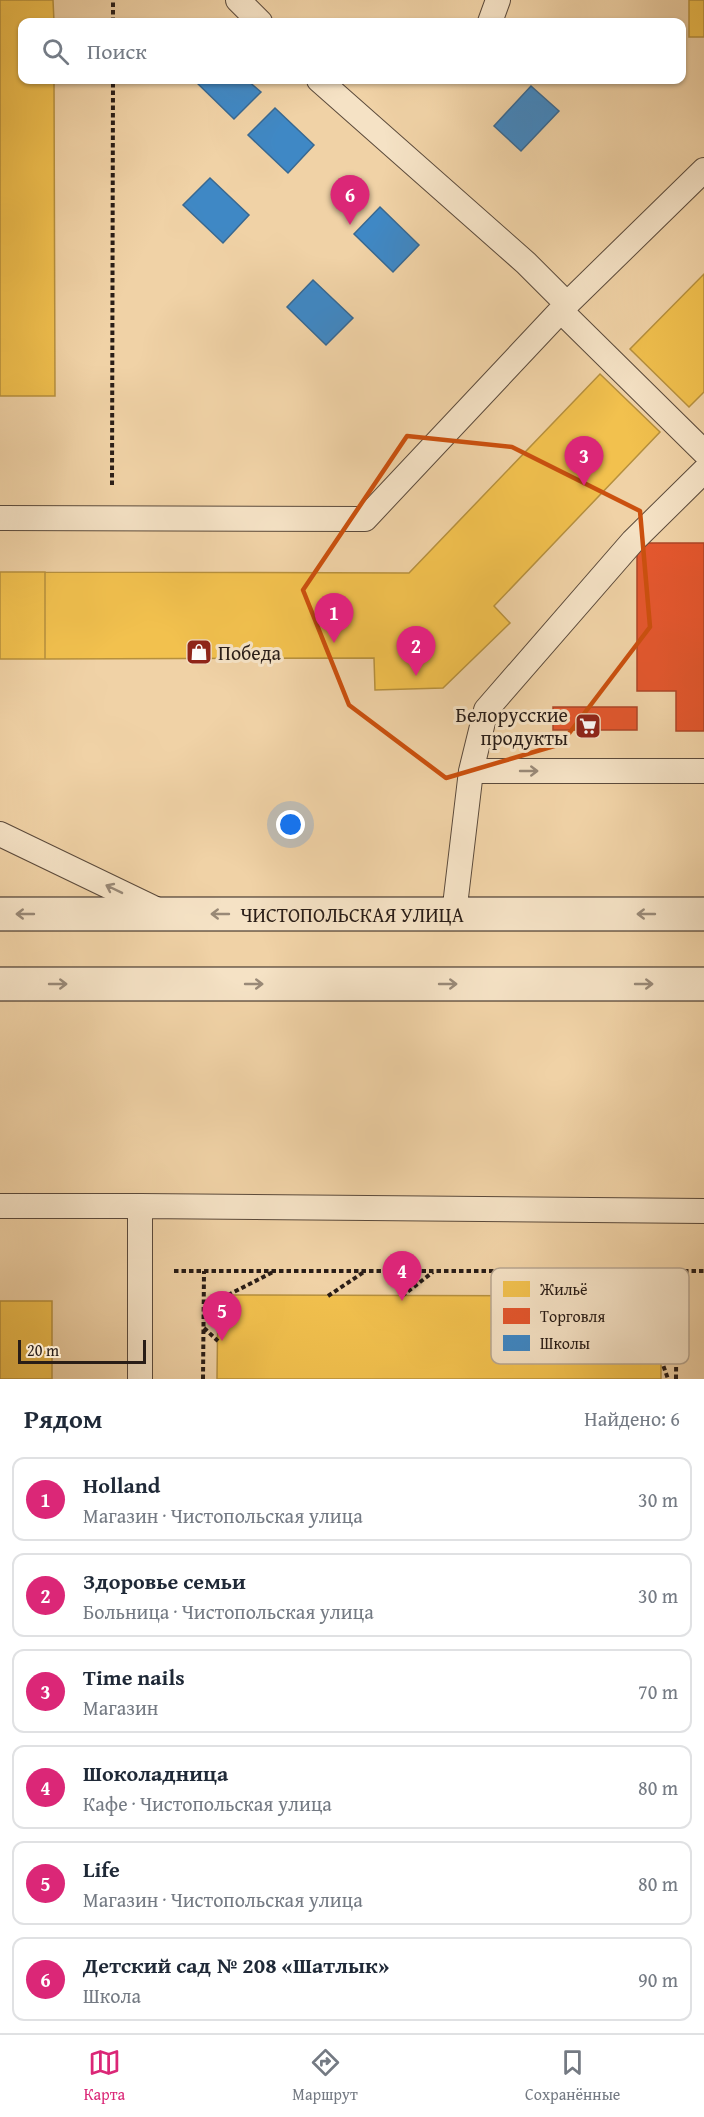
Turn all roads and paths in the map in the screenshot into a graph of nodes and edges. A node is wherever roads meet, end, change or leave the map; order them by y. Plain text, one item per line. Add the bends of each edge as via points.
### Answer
1 (113, 0) edge
2 (238, 0) edge
3 (498, 0) edge
4 (113, 18) edge
5 (256, 18) edge
6 (491, 18) edge
7 (113, 84) edge
8 (325, 84) edge
9 (704, 170) edge
10 (564, 307) junction
11 (704, 452) edge
12 (704, 471) edge
13 (0, 518) edge
14 (111, 519) junction
15 (471, 771) junction
16 (704, 771) edge
17 (0, 834) edge
18 (0, 914) edge
19 (166, 914) junction
20 (454, 914) junction
21 (704, 914) edge
22 (0, 984) edge
23 (704, 984) edge
24 (0, 1206) edge
25 (140, 1206) junction
26 (704, 1210) edge
27 (141, 1271) junction
28 (204, 1271) junction
29 (274, 1271) junction
30 (364, 1271) junction
31 (433, 1271) junction
32 (491, 1271) edge
33 (228, 1295) dead end
34 (328, 1296) dead end
35 (402, 1296) dead end
36 (204, 1328) junction
37 (218, 1341) dead end
38 (663, 1364) edge
39 (676, 1364) edge
40 (140, 1379) edge
41 (203, 1379) edge
42 (668, 1379) edge
43 (676, 1379) edge

1 - 4 path
2 - 5 lane
3 - 6 lane
7 - 14 path
8 - 10 lane via 526,263
9 - 10 lane
10 - 11 lane
10 - 14 lane via 365,519
12 - 15 lane via 633,541 486,710
13 - 14 lane
15 -> 16 lane
15 - 20 lane
19 -> 17 lane
19 -> 18 main road, ЧИСТОПОЛЬСКАЯ УЛИЦА
20 -> 19 main road, ЧИСТОПОЛЬСКАЯ УЛИЦА
21 -> 20 main road, ЧИСТОПОЛЬСКАЯ УЛИЦА
22 -> 23 main road
24 - 25 lane
25 - 26 lane
25 - 27 lane
27 - 28 path
27 - 40 lane
28 - 29 path
28 - 36 path
29 - 30 path
29 - 33 path
30 - 31 path
30 - 34 path
31 - 32 path
31 - 35 path
36 - 37 path
36 - 41 path
38 - 42 path
39 - 43 path

